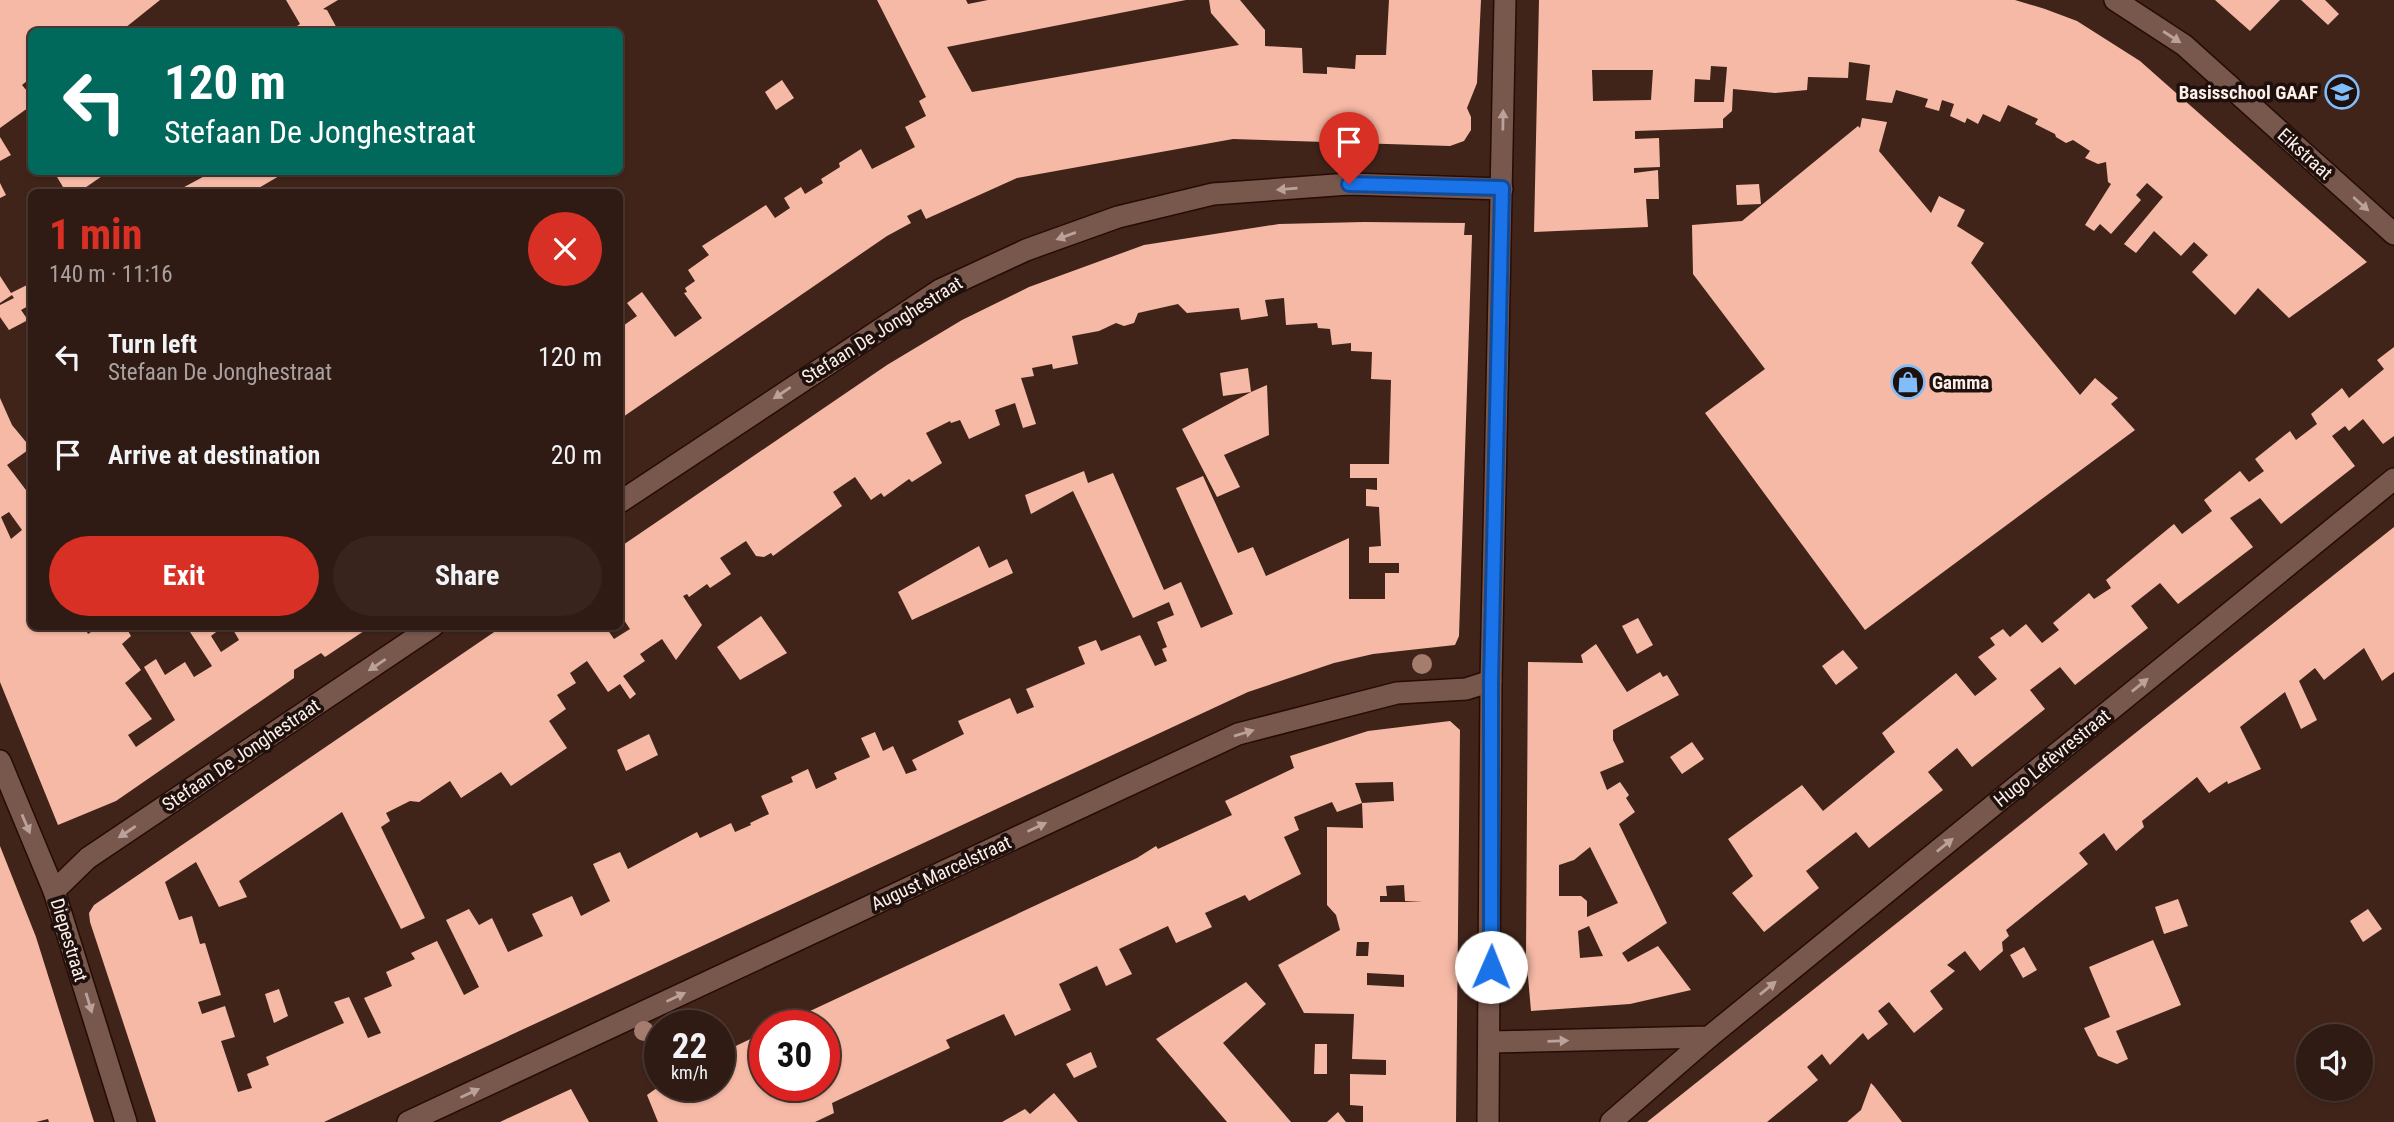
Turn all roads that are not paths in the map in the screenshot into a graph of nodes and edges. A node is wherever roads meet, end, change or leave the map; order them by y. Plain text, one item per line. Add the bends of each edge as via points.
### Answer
1 (1506, 0) edge
2 (2115, 0) edge
3 (1502, 188) junction
4 (2394, 234) edge
5 (2394, 479) edge
6 (623, 500) edge
7 (427, 630) edge
8 (1491, 681) junction
9 (0, 761) edge
10 (54, 891) junction
11 (1709, 1037) junction
12 (1490, 1042) junction
13 (126, 1122) edge
14 (408, 1122) edge
15 (1488, 1122) edge
16 (1611, 1122) edge

3 -> 1 street
2 -> 4 street, Eikstraat via 2184,45
3 -> 6 street, Stefaan De Jonghestraat via 1349,184 1213,194 1091,226 940,290
3 - 8 street
11 -> 5 street, Hugo Lefèvrestraat
7 -> 10 street, Stefaan De Jonghestraat via 88,858
8 - 12 street
14 -> 8 street, August Marcelstraat via 1238,734 1398,693 1466,689
9 -> 10 street, Diepestraat
10 -> 13 street, Diepestraat
12 -> 11 street
11 - 16 street, Hugo Lefèvrestraat
12 - 15 street

